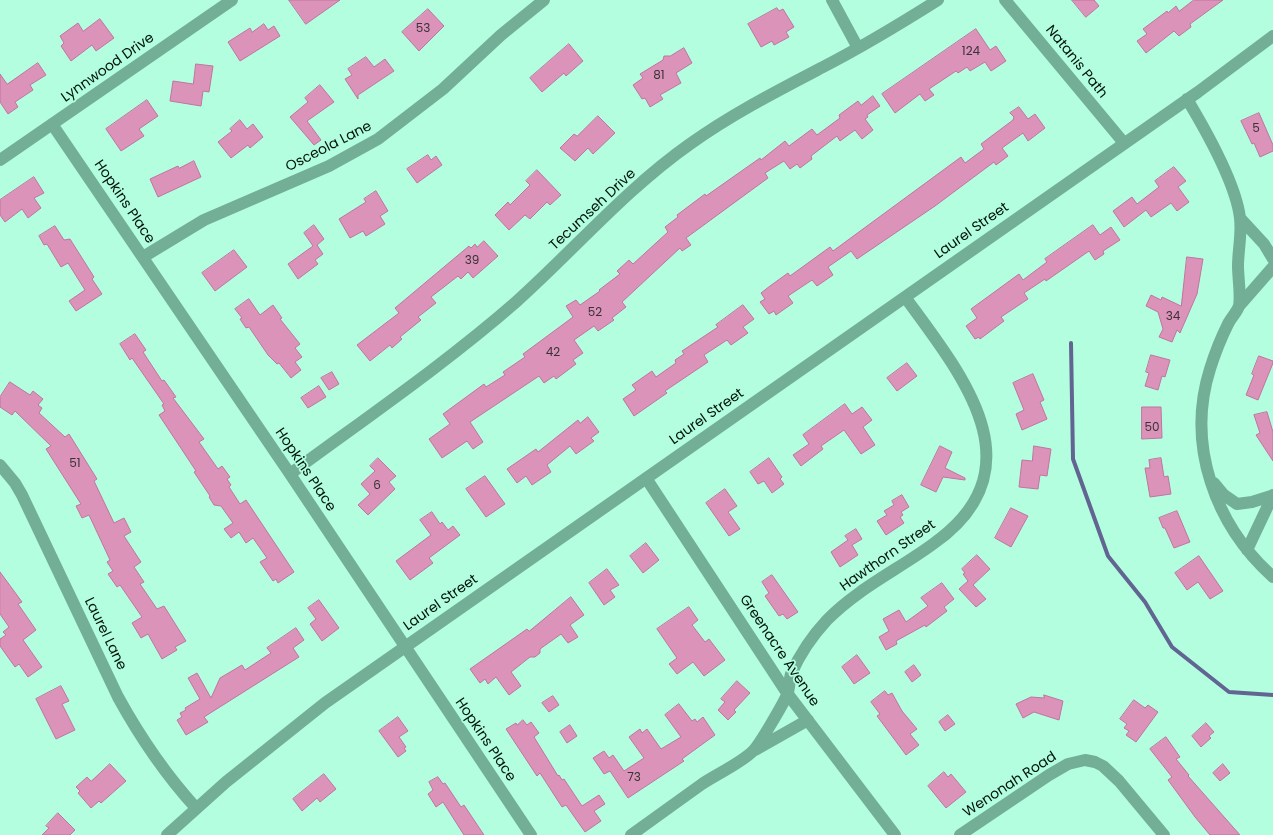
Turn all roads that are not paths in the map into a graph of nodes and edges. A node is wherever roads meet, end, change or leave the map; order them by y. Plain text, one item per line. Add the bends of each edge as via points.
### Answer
1 (232, 0) edge
2 (544, 0) edge
3 (832, 0) edge
4 (938, 0) edge
5 (1005, 0) edge
6 (1273, 36) edge
7 (858, 48) junction
8 (1187, 99) junction
9 (52, 124) junction
10 (1124, 143) junction
11 (0, 160) edge
12 (1240, 218) junction
13 (143, 257) junction
14 (1273, 259) edge
15 (1273, 267) edge
16 (905, 297) junction
17 (1239, 306) junction
18 (0, 465) edge
19 (1208, 471) junction
20 (290, 474) junction
21 (646, 478) junction
22 (1272, 495) edge
23 (1247, 550) junction
24 (1273, 577) edge
25 (404, 647) junction
26 (788, 694) junction
27 (808, 720) junction
28 (754, 750) junction
29 (196, 808) junction
30 (167, 835) edge
31 (531, 835) edge
32 (631, 835) edge
33 (895, 835) edge
34 (960, 835) edge
35 (1164, 835) edge

1 - 9 street, Lynnwood Drive
2 - 13 street, Osceola Lane via 443,88 378,139 329,166 204,220
3 - 7 street
4 - 7 street, Tecumseh Drive
5 - 10 street, Natanis Path
6 - 8 street, Laurel Street
7 - 20 street, Tecumseh Drive via 751,105 689,145 628,196 496,318
8 - 10 street, Laurel Street
8 - 12 street via 1205,128 1226,175
9 - 11 street, Lynnwood Drive
9 - 13 street, Hopkins Place
10 - 16 street, Laurel Street
12 - 14 street via 1264,244
12 - 17 street
13 - 20 street, Hopkins Place
15 - 17 street
16 - 21 street, Laurel Street
16 - 26 street, Hawthorn Street via 951,362 974,402 985,440 987,459 984,481 974,502 936,543 861,592 827,620 801,655 790,678
17 - 19 street via 1218,346 1203,396 1201,432
18 - 29 street, Laurel Lane via 22,495 118,697 174,784
19 - 22 street via 1220,491 1237,504 1247,504
19 - 23 street via 1223,514
20 - 25 street, Hopkins Place
21 - 25 street, Laurel Street
21 - 26 street, Greenacre Avenue
22 - 23 street
23 - 24 street
25 - 29 street, Laurel Street via 312,712
25 - 31 street, Hopkins Place
26 - 27 street, Greenacre Avenue
26 - 28 street, Hawthorn Street
27 - 28 street, Hawthorn Street
27 - 33 street, Greenacre Avenue
28 - 32 street, Hawthorn Street
29 - 30 street, Laurel Street
34 - 35 street, Wenonah Road via 1049,775 1068,764 1085,760 1103,766 1119,781

